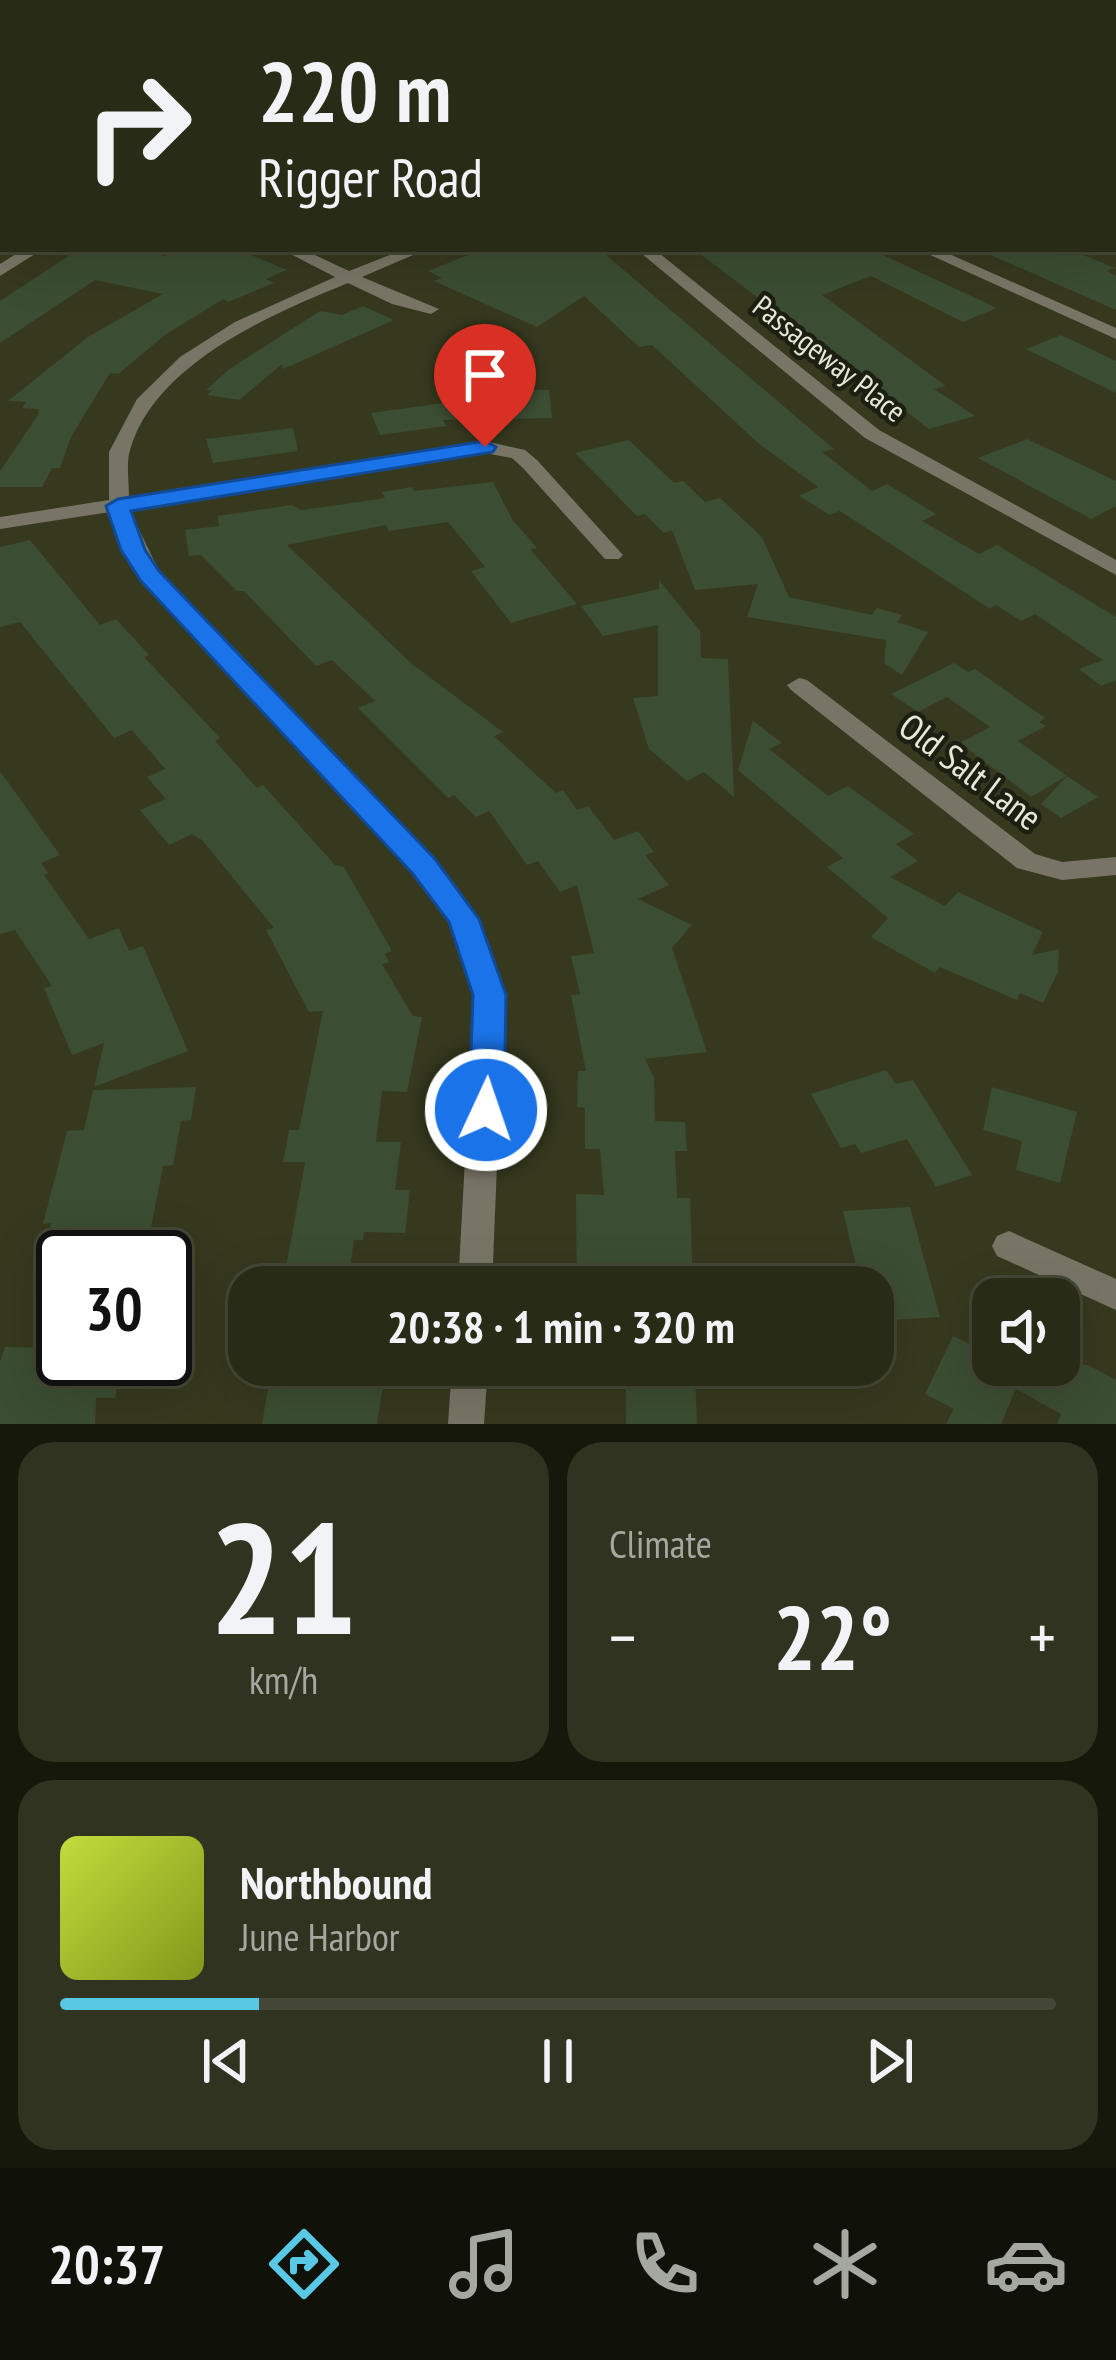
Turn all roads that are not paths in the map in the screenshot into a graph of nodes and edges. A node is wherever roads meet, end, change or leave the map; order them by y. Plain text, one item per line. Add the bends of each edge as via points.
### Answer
1 (30, 252) edge
2 (295, 252) edge
3 (412, 252) edge
4 (648, 252) edge
5 (932, 252) edge
6 (0, 271) edge
7 (347, 278) junction
8 (430, 310) dead end
9 (1116, 334) edge
10 (118, 506) junction
11 (0, 523) edge
12 (612, 556) dead end
13 (1116, 569) edge
14 (799, 685) dead end
15 (1116, 866) edge
16 (1009, 1246) dead end
17 (476, 1266) edge
18 (1116, 1295) edge
19 (469, 1386) edge
20 (466, 1424) edge

1 - 6 street
2 - 7 street
3 - 7 street
4 - 13 street, Passageway Place via 872,434
5 - 9 street
7 - 8 street
7 - 10 street via 224,334 166,377 122,437 113,476
10 - 11 street
10 - 12 street via 501,449 530,464
10 - 17 street via 150,576 424,867 463,919 489,995
14 - 15 street, Old Salt Lane via 1026,861 1062,871
16 - 18 street
19 - 20 street

